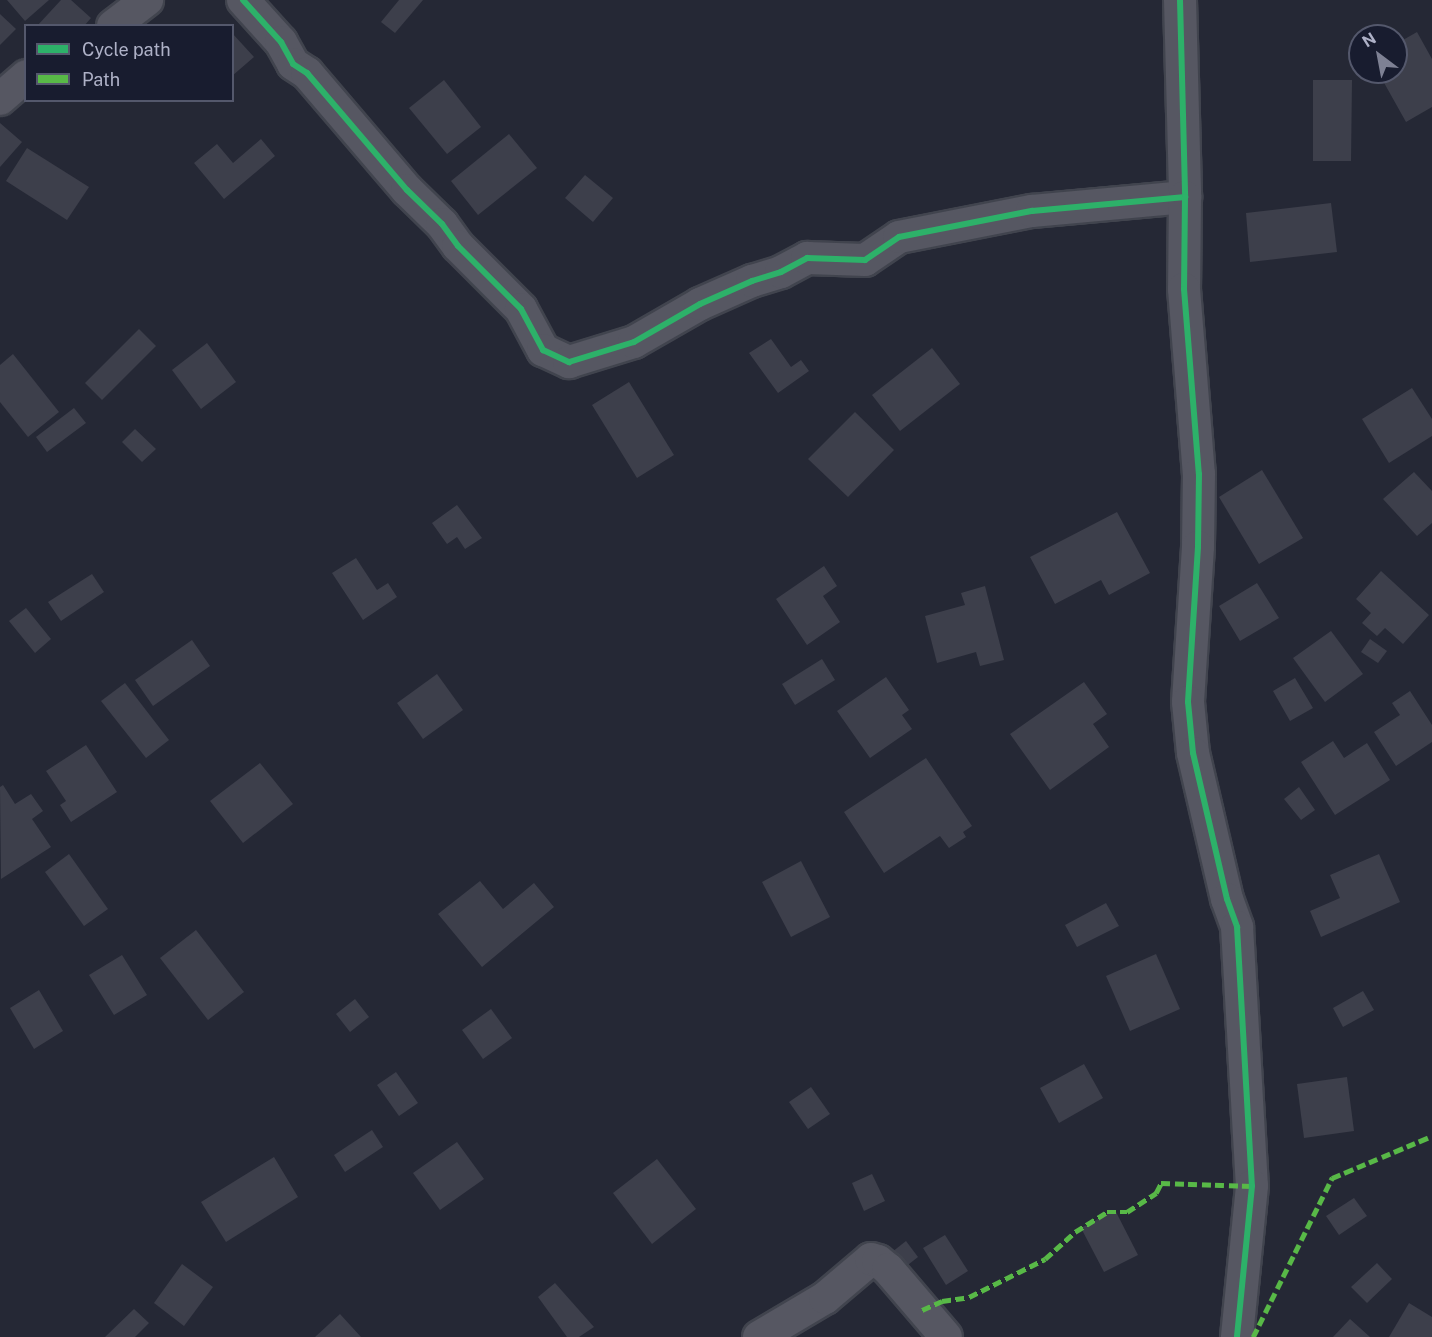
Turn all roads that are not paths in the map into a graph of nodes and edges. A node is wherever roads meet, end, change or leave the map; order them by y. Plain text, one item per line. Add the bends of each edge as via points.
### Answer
1 (147, 0) edge
2 (243, 0) edge
3 (1180, 0) edge
4 (116, 24) edge
5 (24, 78) edge
6 (0, 99) edge
7 (1185, 197) junction
8 (759, 1337) edge
9 (946, 1337) edge
10 (1237, 1337) edge

1 - 4 street
2 - 7 street via 281,42 293,64 307,73 407,190 521,309 543,350 569,362 634,342 700,304 807,258 865,260 899,237 1032,211
3 - 7 street
5 - 6 street
7 - 10 street via 1184,289 1199,474 1188,702 1193,753 1237,927 1248,1081 1252,1186
8 - 9 street via 825,1298 871,1259 888,1269

